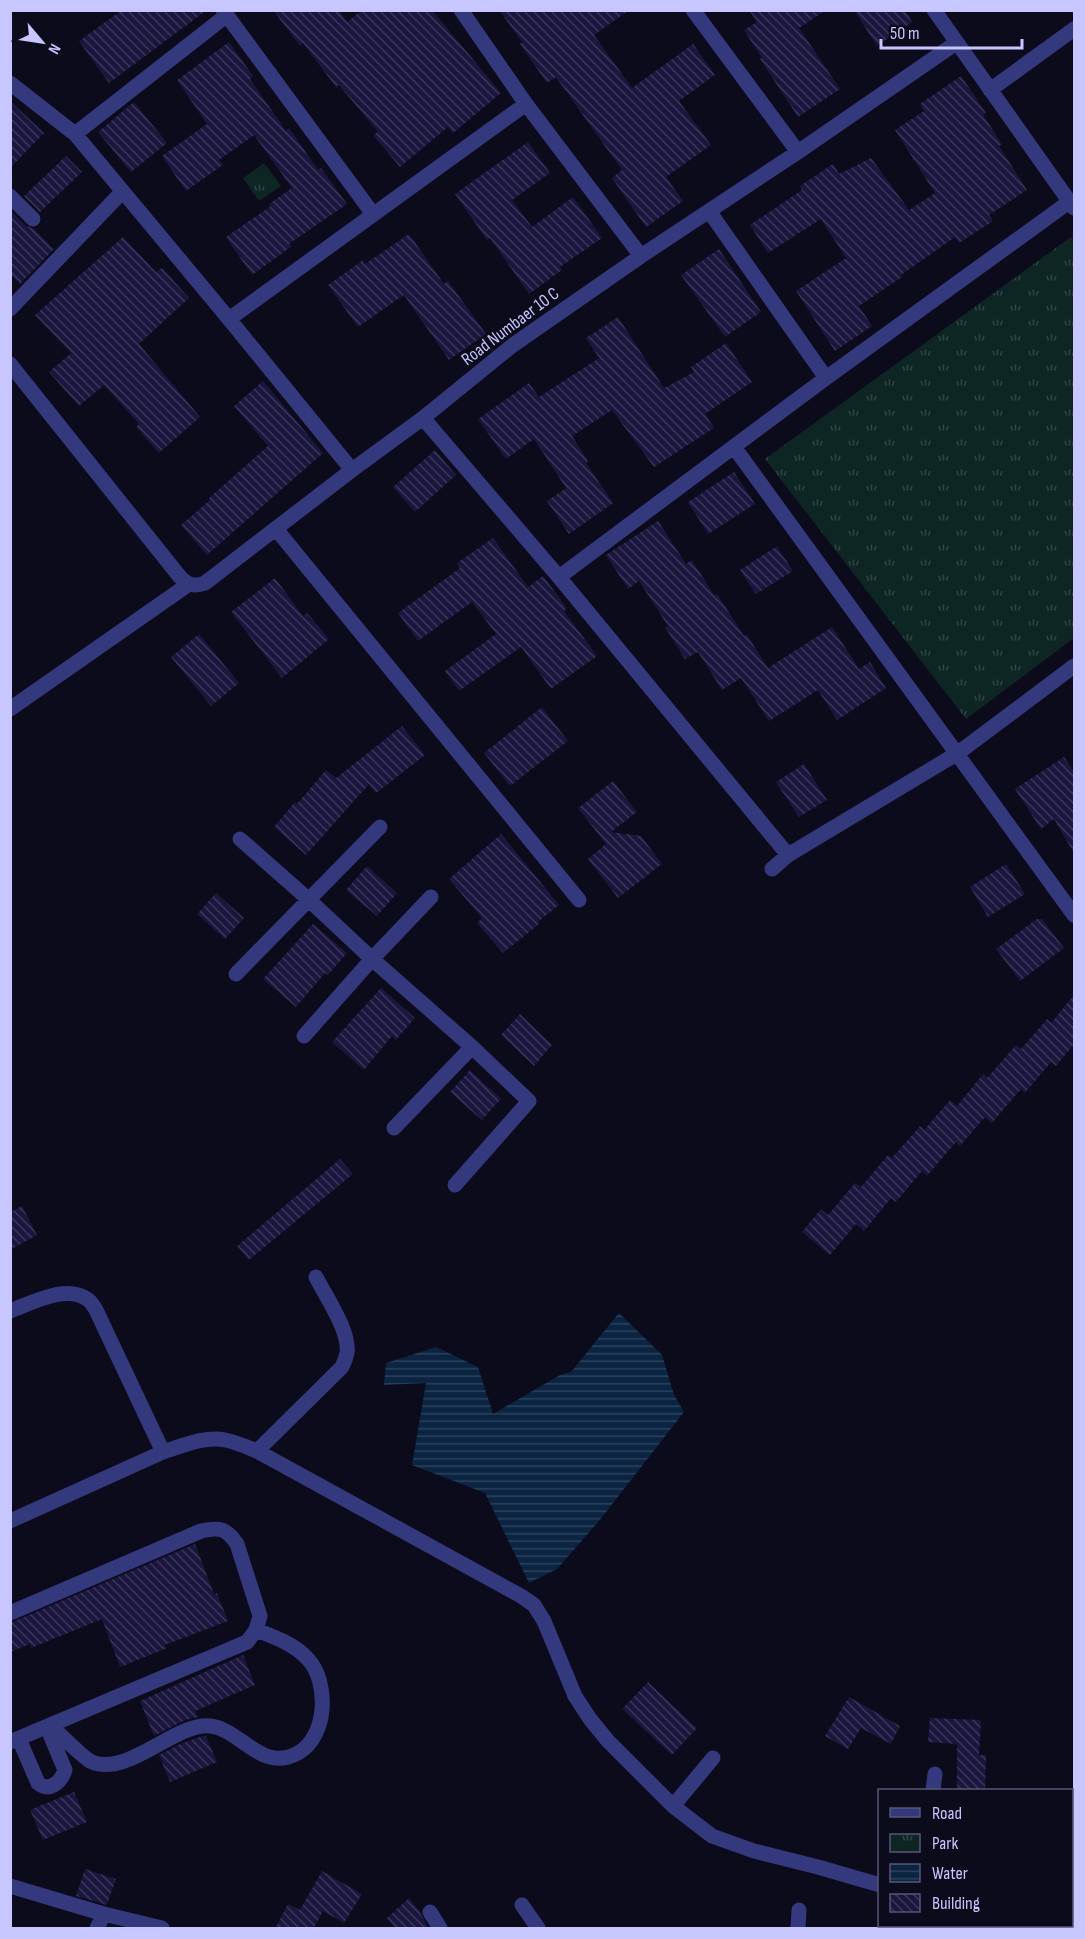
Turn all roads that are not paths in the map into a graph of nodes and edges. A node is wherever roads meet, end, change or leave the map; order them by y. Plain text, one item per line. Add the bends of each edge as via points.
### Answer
1 (460, 10) edge
2 (693, 10) edge
3 (934, 10) edge
4 (225, 13) edge
5 (1074, 29) edge
6 (956, 43) junction
7 (10, 83) edge
8 (990, 90) junction
9 (526, 104) junction
10 (75, 134) junction
11 (798, 152) junction
12 (122, 192) junction
13 (10, 196) edge
14 (1072, 205) edge
15 (709, 211) junction
16 (373, 214) junction
17 (33, 219) dead end
18 (641, 256) junction
19 (10, 309) edge
20 (230, 319) junction
21 (10, 364) edge
22 (826, 378) junction
23 (423, 418) junction
24 (734, 447) junction
25 (352, 470) junction
26 (276, 530) junction
27 (560, 577) junction
28 (189, 584) junction
29 (1074, 666) edge
30 (10, 709) edge
31 (958, 753) junction
32 (380, 827) dead end
33 (240, 839) dead end
34 (788, 855) junction
35 (772, 869) dead end
36 (431, 897) dead end
37 (309, 899) junction
38 (579, 900) dead end
39 (1074, 915) edge
40 (372, 959) junction
41 (236, 974) dead end
42 (304, 1036) dead end
43 (472, 1047) junction
44 (394, 1128) dead end
45 (455, 1185) dead end
46 (316, 1277) dead end
47 (10, 1311) edge
48 (257, 1451) junction
49 (163, 1452) junction
50 (10, 1521) edge
51 (10, 1613) edge
52 (256, 1630) junction
53 (49, 1726) junction
54 (15, 1740) edge
55 (713, 1758) dead end
56 (935, 1774) dead end
57 (933, 1789) edge
58 (673, 1806) junction
59 (878, 1885) edge
60 (10, 1886) edge
61 (522, 1905) dead end
62 (799, 1910) dead end
63 (430, 1912) dead end
64 (104, 1914) junction
65 (97, 1929) edge
66 (162, 1929) edge
67 (440, 1929) edge
68 (538, 1929) edge
69 (798, 1929) edge

1 - 9 street
2 - 11 street
3 - 6 street
4 - 10 street
4 - 16 street
5 - 8 street
6 - 8 street
6 - 11 street, Road Numbaer 10 C
7 - 10 street
8 - 14 street
9 - 16 street
9 - 18 street
10 - 12 street
11 - 15 street, Road Numbaer 10 C
12 - 19 street
12 - 20 street
13 - 17 street
14 - 22 street
15 - 18 street, Road Numbaer 10 C
15 - 22 street
16 - 20 street
18 - 23 street, Road Numbaer 10 C via 513,345
20 - 25 street
21 - 28 street
22 - 24 street
23 - 25 street, Road Numbaer 10 C
23 - 27 street
24 - 27 street
24 - 31 street
25 - 26 street, Road Numbaer 10 C
26 - 28 street, Road Numbaer 10 C via 205,583
26 - 38 street
27 - 34 street
28 - 30 street, Road Numbaer 10 C
29 - 31 street
31 - 34 street
31 - 39 street
32 - 37 street
33 - 37 street
34 - 35 street
36 - 40 street
37 - 40 street
37 - 41 street
40 - 42 street
40 - 43 street
43 - 44 street
43 - 45 street via 530,1101
46 - 48 street via 343,1329 345,1360
47 - 49 street via 60,1294 72,1293 87,1299 96,1310
48 - 49 street via 212,1440
48 - 58 street via 534,1605 575,1696 590,1719
49 - 50 street
51 - 52 street via 201,1531 222,1529 237,1544 260,1616
52 - 53 street via 236,1648
52 - 53 street via 294,1647 309,1660 317,1676 322,1719 315,1736 299,1752 280,1759 265,1756 225,1730 210,1725 186,1731 130,1759 106,1765 86,1758
53 - 54 street
53 - 54 street via 64,1770 63,1778 55,1785 47,1788 38,1783
55 - 58 street
56 - 57 street
58 - 59 street via 712,1836
60 - 64 street
61 - 68 street
62 - 69 street
63 - 67 street
64 - 65 street
64 - 66 street

